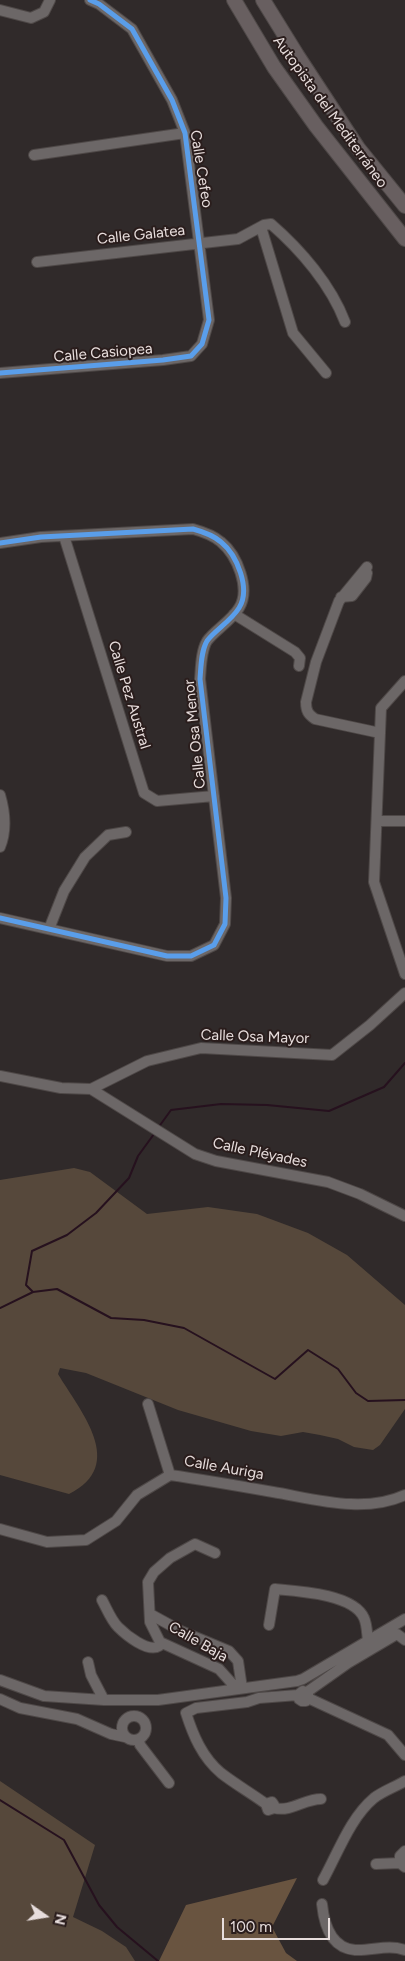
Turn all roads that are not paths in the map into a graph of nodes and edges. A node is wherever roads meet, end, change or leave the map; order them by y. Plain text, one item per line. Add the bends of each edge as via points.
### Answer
1 (50, 0) edge
2 (90, 0) edge
3 (234, 0) edge
4 (263, 0) edge
5 (0, 10) edge
6 (185, 133) junction
7 (34, 155) dead end
8 (405, 206) edge
9 (261, 227) junction
10 (405, 239) edge
11 (200, 244) junction
12 (37, 262) dead end
13 (345, 322) dead end
14 (202, 344) joint
15 (0, 373) edge
16 (326, 373) dead end
17 (64, 536) junction
18 (0, 543) edge
19 (366, 568) dead end
20 (234, 614) junction
21 (299, 666) dead end
22 (405, 681) edge
23 (380, 733) junction
24 (0, 795) edge
25 (214, 796) junction
26 (377, 821) junction
27 (405, 822) edge
28 (126, 832) dead end
29 (0, 846) edge
30 (0, 918) edge
31 (49, 929) junction
32 (405, 974) edge
33 (405, 993) edge
34 (0, 1076) edge
35 (90, 1089) junction
36 (405, 1216) edge
37 (148, 1404) dead end
38 (170, 1475) junction
39 (405, 1495) edge
40 (0, 1529) edge
41 (215, 1553) dead end
42 (102, 1600) dead end
43 (150, 1614) junction
44 (405, 1619) edge
45 (269, 1625) dead end
46 (405, 1640) edge
47 (368, 1641) junction
48 (160, 1642) junction
49 (88, 1662) dead end
50 (0, 1680) edge
51 (300, 1680) junction
52 (240, 1688) junction
53 (304, 1694) junction
54 (0, 1699) edge
55 (104, 1700) junction
56 (132, 1700) junction
57 (134, 1717) junction
58 (125, 1737) junction
59 (138, 1739) junction
60 (405, 1755) edge
61 (405, 1781) edge
62 (169, 1783) dead end
63 (321, 1799) dead end
64 (405, 1851) edge
65 (376, 1864) dead end
66 (403, 1865) edge
67 (323, 1880) dead end
68 (322, 1904) dead end
69 (405, 1950) edge

1 - 5 street via 44,12 31,18
2 - 6 street, Calle Cefeo via 132,29 172,100
3 - 10 highway, Autopista del Mediterráneo via 274,67 316,126
4 - 8 highway, Autopista del Mediterráneo via 358,148
6 - 7 street
6 - 11 street, Calle Cefeo
9 - 11 street, Calle Galatea via 238,239
9 - 13 street via 271,224 286,237 338,304
9 - 16 street via 293,333
11 - 12 street, Calle Galatea
11 - 14 street, Calle Cefeo via 209,320
14 - 15 street, Calle Casiopea via 191,356
17 - 18 street, Calle Osa Menor
17 - 20 street, Calle Osa Menor via 193,529 207,533 231,552 242,576 241,606
17 - 25 street, Calle Pez Austral via 144,793 157,801
19 - 23 street via 341,597 316,662 306,709 315,718
20 - 21 street via 295,652 300,658
20 - 25 street, Calle Osa Menor via 207,641 200,679
22 - 23 street via 381,708
23 - 26 street
24 - 29 street via 4,810 4,838
25 - 31 street, Calle Osa Menor via 226,898 225,924 214,944 191,956 167,956
26 - 27 street
26 - 32 street via 374,882
28 - 31 street via 108,835 85,857 64,891
30 - 31 street, Calle Osa Menor
33 - 35 street, Calle Osa Mayor via 332,1055 201,1048 147,1061
34 - 35 street, Calle Osa Mayor via 61,1088
35 - 36 street, Calle Pléyades via 195,1154 216,1161 328,1182
37 - 38 street
38 - 39 street, Calle Auriga via 360,1505 391,1502
38 - 40 street, Calle Auriga via 137,1495 116,1520 86,1540 47,1542
41 - 43 street, Calle Baja via 195,1544 170,1558 154,1572 148,1582
42 - 48 street via 119,1628 136,1641 150,1648 156,1648
43 - 48 street, Calle Baja via 150,1622
43 - 52 street via 229,1651 238,1661
44 - 47 street
45 - 47 street via 275,1590 333,1598 356,1606 364,1618
46 - 53 street via 397,1634
47 - 51 street
48 - 52 street, Calle Baja via 219,1669
49 - 55 street via 90,1675
50 - 55 street via 44,1696
51 - 52 street
51 - 53 street
52 - 56 street via 158,1700
53 - 60 street via 388,1735
53 - 63 street via 196,1708 186,1713 193,1735 213,1764 225,1776 270,1806 283,1810
54 - 58 street via 20,1708 77,1719
55 - 56 street
56 - 57 street
57 - 58 street via 123,1724
57 - 59 street via 142,1720 146,1728
58 - 59 street
59 - 62 street
61 - 67 street via 372,1800 357,1818
64 - 66 street via 400,1856
65 - 66 street
68 - 69 street via 327,1931 342,1946 354,1950 396,1947

